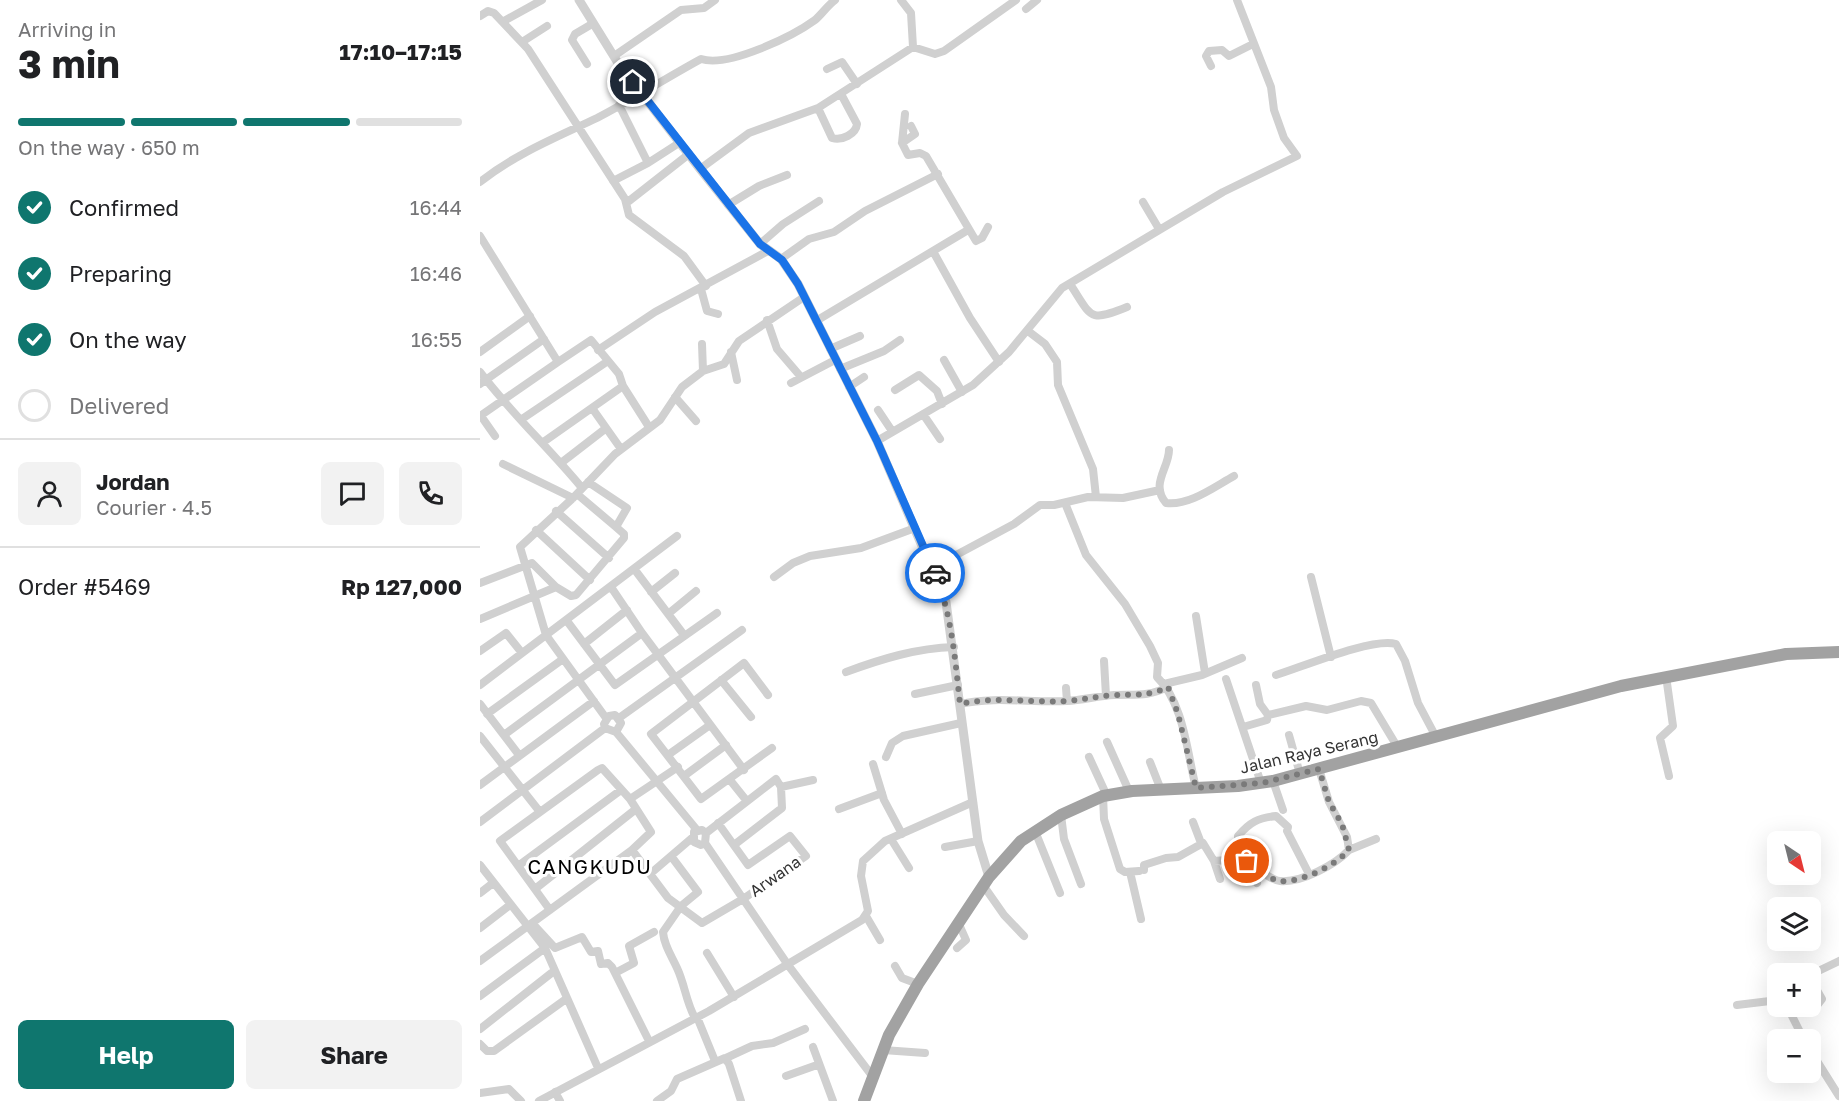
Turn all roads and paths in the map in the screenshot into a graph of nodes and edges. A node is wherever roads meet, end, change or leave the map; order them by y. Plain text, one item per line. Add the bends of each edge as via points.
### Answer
1 (543, 0) edge
2 (579, 0) edge
3 (715, 0) edge
4 (835, 0) edge
5 (902, 0) edge
6 (1016, 0) edge
7 (1037, 0) edge
8 (1237, 0) edge
9 (1026, 9) dead end
10 (480, 16) edge
11 (504, 21) junction
12 (592, 24) junction
13 (547, 26) dead end
14 (522, 42) junction
15 (1254, 44) junction
16 (913, 47) junction
17 (614, 56) junction
18 (586, 64) dead end
19 (1211, 66) dead end
20 (827, 69) dead end
21 (857, 84) junction
22 (641, 92) junction
23 (841, 94) junction
24 (619, 105) junction
25 (818, 108) junction
26 (905, 114) dead end
27 (576, 125) junction
28 (910, 126) dead end
29 (679, 142) junction
30 (902, 143) junction
31 (689, 154) junction
32 (648, 163) junction
33 (700, 169) junction
34 (938, 174) junction
35 (787, 175) dead end
36 (613, 181) junction
37 (480, 182) edge
38 (625, 199) junction
39 (819, 201) dead end
40 (1143, 202) dead end
41 (728, 205) junction
42 (988, 227) dead end
43 (1159, 229) junction
44 (968, 230) junction
45 (480, 236) edge
46 (760, 244) junction
47 (768, 251) junction
48 (934, 253) junction
49 (782, 260) junction
50 (1070, 284) junction
51 (704, 288) junction
52 (804, 297) junction
53 (1127, 307) dead end
54 (718, 314) dead end
55 (530, 316) junction
56 (767, 320) junction
57 (816, 321) junction
58 (1028, 331) junction
59 (860, 336) dead end
60 (544, 339) junction
61 (900, 339) dead end
62 (702, 344) dead end
63 (830, 349) junction
64 (598, 350) junction
65 (480, 352) edge
66 (731, 352) junction
67 (835, 360) junction
68 (944, 360) dead end
69 (608, 361) junction
70 (558, 362) junction
71 (999, 362) junction
72 (840, 369) junction
73 (703, 371) junction
74 (480, 372) edge
75 (801, 377) junction
76 (864, 377) dead end
77 (737, 380) dead end
78 (483, 382) edge
79 (791, 383) dead end
80 (623, 386) junction
81 (849, 387) junction
82 (895, 390) dead end
83 (962, 392) junction
84 (675, 397) junction
85 (502, 401) junction
86 (942, 404) junction
87 (592, 408) junction
88 (878, 410) dead end
89 (923, 414) junction
90 (480, 416) edge
91 (522, 420) junction
92 (696, 421) dead end
93 (649, 426) junction
94 (605, 429) junction
95 (892, 431) junction
96 (495, 436) dead end
97 (940, 439) dead end
98 (877, 441) junction
99 (542, 443) junction
100 (621, 449) junction
101 (1169, 450) dead end
102 (561, 463) junction
103 (503, 464) dead end
104 (1234, 476) dead end
105 (580, 490) junction
106 (1160, 490) junction
107 (1096, 497) junction
108 (1065, 503) junction
109 (556, 511) junction
110 (616, 527) junction
111 (915, 528) junction
112 (536, 530) junction
113 (677, 536) dead end
114 (609, 558) junction
115 (931, 564) junction
116 (524, 566) junction
117 (635, 570) junction
118 (675, 573) dead end
119 (1311, 577) dead end
120 (774, 578) dead end
121 (590, 580) junction
122 (480, 583) edge
123 (556, 587) junction
124 (611, 587) junction
125 (696, 591) dead end
126 (651, 592) junction
127 (534, 598) junction
128 (627, 610) junction
129 (668, 614) junction
130 (717, 614) dead end
131 (1196, 615) dead end
132 (480, 619) edge
133 (567, 621) junction
134 (742, 630) dead end
135 (642, 633) junction
136 (546, 635) junction
137 (684, 635) junction
138 (584, 644) junction
139 (954, 647) junction
140 (480, 651) edge
141 (1839, 652) edge
142 (522, 654) junction
143 (659, 655) junction
144 (1331, 657) junction
145 (1242, 658) dead end
146 (563, 659) junction
147 (1104, 662) dead end
148 (598, 665) junction
149 (846, 672) dead end
150 (1205, 673) junction
151 (1276, 675) dead end
152 (1666, 676) junction
153 (676, 677) junction
154 (1226, 679) dead end
155 (578, 680) junction
156 (721, 680) junction
157 (480, 685) edge
158 (958, 685) junction
159 (1256, 685) dead end
160 (1166, 686) junction
161 (1066, 688) dead end
162 (915, 694) dead end
163 (768, 695) dead end
164 (1106, 696) junction
165 (594, 701) junction
166 (1067, 701) junction
167 (693, 702) junction
168 (480, 704) edge
169 (960, 704) junction
170 (487, 714) junction
171 (1268, 716) junction
172 (751, 717) dead end
173 (606, 718) junction
174 (620, 718) junction
175 (961, 723) junction
176 (710, 725) junction
177 (1243, 727) junction
178 (605, 728) junction
179 (616, 732) junction
180 (504, 735) junction
181 (1289, 735) dead end
182 (480, 736) edge
183 (1436, 736) junction
184 (1107, 742) dead end
185 (726, 745) junction
186 (483, 748) edge
187 (772, 748) dead end
188 (1398, 748) junction
189 (519, 755) junction
190 (668, 755) junction
191 (886, 757) dead end
192 (1089, 757) dead end
193 (1150, 762) dead end
194 (873, 764) dead end
195 (503, 766) junction
196 (678, 767) junction
197 (1319, 769) junction
198 (744, 770) junction
199 (1300, 774) junction
200 (684, 776) junction
201 (1669, 776) dead end
202 (730, 780) junction
203 (813, 780) dead end
204 (656, 782) junction
205 (1267, 782) junction
206 (480, 785) edge
207 (781, 787) junction
208 (1196, 788) junction
209 (522, 790) junction
210 (621, 790) junction
211 (1161, 790) junction
212 (1129, 791) junction
213 (882, 793) junction
214 (1105, 796) junction
215 (630, 799) junction
216 (746, 800) junction
217 (973, 802) junction
218 (636, 809) junction
219 (839, 809) dead end
220 (1283, 810) dead end
221 (540, 812) junction
222 (1061, 815) junction
223 (480, 822) edge
224 (1192, 822) dead end
225 (718, 823) junction
226 (697, 830) junction
227 (1035, 831) junction
228 (706, 833) junction
229 (902, 834) junction
230 (692, 838) junction
231 (891, 839) junction
232 (1376, 839) dead end
233 (978, 841) junction
234 (705, 843) junction
235 (1202, 843) junction
236 (734, 845) junction
237 (945, 847) dead end
238 (1238, 849) junction
239 (632, 850) junction
240 (1349, 850) junction
241 (671, 856) junction
242 (1214, 861) junction
243 (1247, 861) junction
244 (480, 865) edge
245 (518, 866) junction
246 (909, 868) dead end
247 (1130, 873) junction
248 (650, 874) junction
249 (1310, 874) junction
250 (1220, 879) dead end
251 (986, 881) junction
252 (493, 883) junction
253 (1257, 883) dead end
254 (1081, 884) dead end
255 (535, 888) junction
256 (480, 893) edge
257 (1060, 893) dead end
258 (743, 899) junction
259 (510, 905) junction
260 (681, 906) junction
261 (550, 910) junction
262 (866, 916) junction
263 (1141, 918) dead end
264 (958, 922) junction
265 (529, 925) junction
266 (480, 928) edge
267 (654, 932) dead end
268 (1024, 936) dead end
269 (880, 940) dead end
270 (544, 948) junction
271 (957, 948) dead end
272 (707, 953) dead end
273 (480, 961) edge
274 (1839, 961) edge
275 (788, 965) junction
276 (895, 966) dead end
277 (1821, 970) edge
278 (554, 971) junction
279 (615, 973) junction
280 (918, 984) junction
281 (480, 996) edge
282 (734, 997) junction
283 (566, 999) junction
284 (1767, 1001) edge
285 (1737, 1005) dead end
286 (696, 1018) junction
287 (480, 1029) edge
288 (805, 1029) dead end
289 (649, 1041) junction
290 (480, 1044) edge
291 (813, 1047) dead end
292 (883, 1050) junction
293 (925, 1053) dead end
294 (726, 1058) junction
295 (715, 1061) junction
296 (818, 1065) junction
297 (1821, 1067) edge
298 (598, 1068) junction
299 (786, 1076) dead end
300 (873, 1077) junction
301 (555, 1092) junction
302 (480, 1093) edge
303 (1839, 1096) edge
304 (521, 1101) edge
305 (539, 1101) edge
306 (560, 1101) edge
307 (657, 1101) edge
308 (741, 1101) edge
309 (833, 1101) edge
310 (864, 1101) edge

1 - 11 street
2 - 12 street
3 - 17 street via 705,8 681,10
4 - 22 street via 818,18 784,38 724,61 711,63 702,59
5 - 16 street via 910,12
6 - 16 street via 944,51 935,54
7 - 9 street
8 - 15 street
10 - 11 street via 488,11
11 - 14 street
12 - 17 street
12 - 18 street via 572,40
13 - 14 street
14 - 27 street
15 - 19 street via 1229,56 1222,50 1209,51 1206,56
15 - 43 street via 1271,87 1284,138 1297,156
16 - 21 street
17 - 22 street
20 - 21 street via 843,62
21 - 23 street
22 - 24 street
22 - 29 street
23 - 25 street
23 - 25 street via 857,124 842,139 832,138
24 - 27 street
24 - 32 street
25 - 33 street via 749,133
26 - 30 street
27 - 36 street
27 - 37 street
28 - 30 street via 915,134
29 - 31 street
29 - 32 street
30 - 34 street via 908,155 927,156
31 - 33 street
31 - 38 street via 639,196
32 - 36 street
33 - 41 street
34 - 44 street
34 - 49 street via 865,211 834,232 809,239
35 - 41 street
36 - 38 street
38 - 51 street via 629,214 684,256
39 - 46 street
40 - 43 street
41 - 46 street
42 - 44 street via 978,242
43 - 50 street
44 - 48 street
45 - 55 street
46 - 47 street
47 - 49 street
47 - 51 street
48 - 57 street
48 - 71 street
49 - 52 street
50 - 53 street via 1095,317
50 - 58 street via 1057,293
51 - 54 street via 707,311
51 - 64 street via 656,312
52 - 56 street
52 - 57 street
55 - 60 street
55 - 65 street
56 - 66 street
56 - 75 street via 777,349
57 - 63 street
58 - 71 street
58 - 107 street via 1045,344 1057,362 1058,385 1093,469
59 - 63 street
60 - 70 street
60 - 78 street
61 - 72 street via 884,351
62 - 73 street
63 - 67 street
64 - 69 street
64 - 70 street via 591,340
66 - 73 street via 724,364
66 - 77 street
67 - 72 street
67 - 75 street
68 - 83 street
69 - 80 street
69 - 91 street
70 - 85 street
71 - 83 street
72 - 81 street
73 - 84 street
74 - 78 street
75 - 79 street
76 - 81 street
78 - 85 street
80 - 87 street
80 - 93 street
81 - 98 street
82 - 86 street via 919,375 937,391
83 - 86 street
84 - 92 street
84 - 93 street via 660,420
85 - 90 street
85 - 91 street
86 - 89 street
87 - 94 street
87 - 99 street
88 - 95 street
89 - 95 street
89 - 97 street
90 - 96 street
91 - 99 street
93 - 100 street
94 - 100 street
94 - 102 street
95 - 98 street
98 - 111 street
99 - 102 street
100 - 105 street
101 - 106 street via 1167,464 1159,476
102 - 105 street
103 - 105 street
104 - 106 street via 1181,502 1166,503
105 - 109 street
105 - 110 street
105 - 110 street via 626,506 627,512
106 - 107 street via 1110,499
107 - 108 street
108 - 115 street via 1036,507 1014,524
108 - 160 street via 1086,555 1125,604 1157,660 1157,677
109 - 112 street
109 - 114 street
110 - 114 street via 624,538
111 - 115 street
111 - 120 street via 861,548 810,556
112 - 116 street via 520,547
112 - 121 street
113 - 117 street
114 - 121 street
115 - 139 street via 946,602
116 - 122 street
116 - 123 street via 532,563
116 - 127 street
117 - 124 street
117 - 126 street
118 - 126 street
119 - 144 street
121 - 123 street via 576,595
123 - 127 street
124 - 128 street
124 - 133 street
125 - 129 street
126 - 129 street
127 - 132 street
127 - 136 street
128 - 135 street
128 - 138 street
129 - 137 street
130 - 137 street
131 - 150 street
133 - 136 street
133 - 138 street
134 - 153 street
135 - 143 street
135 - 148 street
136 - 142 street
136 - 146 street
137 - 143 street
138 - 148 street
139 - 149 street via 884,658
139 - 158 street
140 - 142 street via 506,633
141 - 152 highway, Jalan Raya Serang via 1786,654
142 - 157 street
143 - 148 street via 615,685
143 - 153 street
144 - 151 street
144 - 183 street via 1380,643 1396,644 1418,703
145 - 150 street
146 - 155 street
146 - 170 street
147 - 164 street
148 - 155 street
150 - 160 street
152 - 183 highway, Jalan Raya Serang
152 - 201 street via 1673,726 1660,738
153 - 167 street
153 - 174 street
154 - 177 street
155 - 165 street
155 - 180 street
156 - 163 street via 744,663
156 - 167 street
156 - 172 street
158 - 162 street
158 - 169 street
159 - 171 street via 1260,704
160 - 164 street via 1152,695
160 - 208 street via 1178,714
161 - 166 street
164 - 166 street
165 - 173 street
165 - 189 street
166 - 169 street
167 - 176 street
167 - 190 street via 651,734
168 - 170 street
169 - 175 street
170 - 180 street
171 - 177 street via 1267,720
171 - 188 street via 1306,706 1327,710 1367,701 1374,706
173 - 174 street
173 - 178 street
174 - 179 street via 621,728
175 - 191 street via 903,736 892,743
175 - 217 street
176 - 185 street
176 - 190 street
177 - 205 street
178 - 179 street
178 - 209 street
179 - 204 street
180 - 189 street
181 - 199 street
182 - 186 street
183 - 188 highway, Jalan Raya Serang
184 - 212 street
185 - 198 street
185 - 200 street
186 - 195 street
187 - 198 street
188 - 197 highway, Jalan Raya Serang
189 - 195 street
190 - 196 street
192 - 214 street
193 - 211 street
194 - 213 street
195 - 206 street
195 - 209 street
196 - 200 street
196 - 204 street
197 - 199 highway, Jalan Raya Serang
197 - 240 street
198 - 202 street
199 - 205 highway, Jalan Raya Serang
200 - 202 street via 701,799
202 - 216 street
203 - 207 street
204 - 215 street
204 - 226 street
205 - 208 highway, Jalan Raya Serang
205 - 220 street
207 - 216 street via 776,779
207 - 236 street via 782,808
208 - 211 highway, Jalan Raya Serang
209 - 221 street
209 - 223 street
210 - 215 street
210 - 221 street via 602,768
210 - 245 street
211 - 212 highway, Jalan Raya Serang
212 - 214 highway, Jalan Raya Serang
213 - 219 street
213 - 229 street
214 - 222 highway, Jalan Raya Serang
214 - 247 street via 1104,819 1117,862 1120,869
215 - 218 street
216 - 225 street
217 - 229 street
217 - 233 street
218 - 239 street via 651,832
218 - 255 street
221 - 245 street via 500,841
222 - 227 highway, Jalan Raya Serang
222 - 254 street via 1064,838
224 - 235 street
225 - 228 street
225 - 236 street, Arwana
226 - 228 street
226 - 230 street
227 - 251 highway, Jalan Raya Serang
227 - 257 street
228 - 234 street
229 - 231 street
230 - 234 street via 697,844
230 - 241 street
231 - 246 street
231 - 262 street via 862,861
232 - 240 street
233 - 237 street
233 - 251 street
234 - 258 street
235 - 242 street
235 - 247 street via 1178,857 1144,865 1141,871
236 - 258 street, Arwana via 748,865 790,836 805,852 804,858
238 - 242 street via 1227,860
238 - 243 street
238 - 249 street via 1238,836 1246,826 1257,819 1276,816 1288,827
239 - 248 street
239 - 261 street
240 - 249 street
241 - 248 street
241 - 260 street via 698,892
242 - 250 street
243 - 249 street via 1278,881
243 - 253 street
244 - 252 street
245 - 255 street
247 - 263 street
248 - 260 street via 668,898
251 - 264 highway, Jalan Raya Serang
251 - 268 street via 1004,915
252 - 256 street
252 - 259 street
255 - 261 street
258 - 260 street via 702,923
258 - 275 street
259 - 265 street
259 - 266 street
260 - 286 street via 668,921 663,935
261 - 265 street
262 - 269 street
262 - 275 street
264 - 271 street via 966,940
264 - 280 highway, Jalan Raya Serang
265 - 270 street
265 - 273 street
265 - 279 street via 555,948 582,937 591,952 598,951 601,963 609,964
267 - 279 street via 629,946 634,963
270 - 278 street
270 - 281 street
272 - 282 street
274 - 277 street
275 - 282 street
275 - 300 street
276 - 280 street via 902,978
278 - 283 street
278 - 287 street
279 - 289 street
280 - 292 highway, Jalan Raya Serang
282 - 286 street
283 - 290 street via 494,1051
283 - 298 street
284 - 285 street
286 - 289 street
286 - 295 street
288 - 294 street
289 - 298 street
291 - 296 street
292 - 293 street
292 - 300 highway, Jalan Raya Serang
294 - 295 street
294 - 308 street
295 - 307 street via 677,1079 671,1091
296 - 299 street
296 - 309 street
297 - 303 street
298 - 301 street
300 - 310 highway, Jalan Raya Serang
301 - 305 street
301 - 306 street
302 - 304 street via 509,1089

